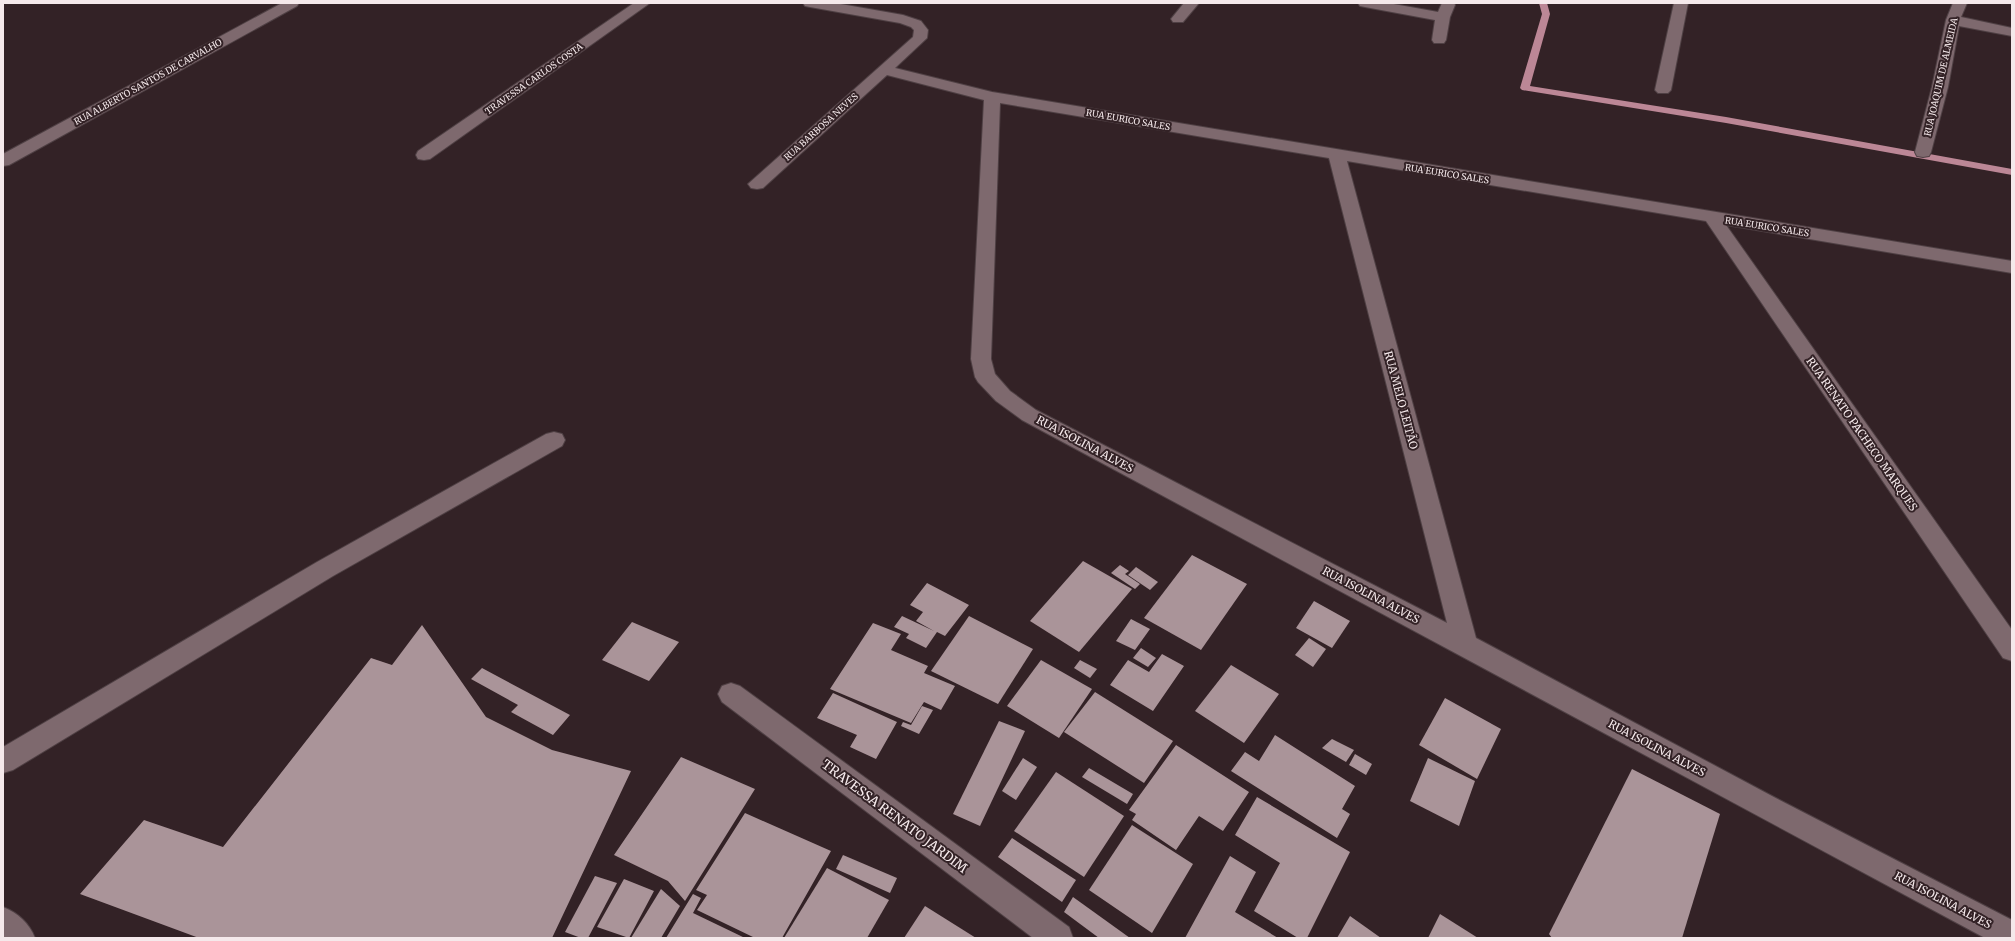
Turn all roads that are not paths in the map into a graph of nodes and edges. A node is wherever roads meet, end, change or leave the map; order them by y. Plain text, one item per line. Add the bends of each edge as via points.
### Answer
1 (292, 3) edge
2 (643, 3) edge
3 (810, 3) edge
4 (1192, 3) edge
5 (1365, 3) edge
6 (1448, 3) edge
7 (1681, 3) edge
8 (1960, 3) edge
9 (1443, 17) junction
10 (1178, 19) dead end
11 (1953, 20) junction
12 (2012, 32) edge
13 (1440, 40) dead end
14 (885, 70) junction
15 (1663, 90) dead end
16 (992, 97) junction
17 (1923, 152) dead end
18 (424, 155) dead end
19 (1337, 156) junction
20 (3, 161) edge
21 (757, 184) dead end
22 (1712, 218) junction
23 (2012, 267) edge
24 (554, 440) dead end
25 (1465, 644) junction
26 (2012, 650) edge
27 (732, 694) dead end
28 (3, 761) edge
29 (3, 922) edge
30 (2012, 936) edge
31 (20, 938) edge
32 (1058, 938) edge

1 - 20 street, RUA ALBERTO SANTOS DE CARVALHO
2 - 18 street, TRAVESSA CARLOS COSTA
3 - 14 street, RUA BARBOSA NEVES via 903,19 916,24 921,30 920,38
4 - 10 street
5 - 9 street
6 - 9 street
7 - 15 street
8 - 11 street, RUA JOAQUIM DE ALMEIDA
9 - 13 street
11 - 12 street
11 - 17 street, RUA JOAQUIM DE ALMEIDA via 1940,87
14 - 16 street, RUA EURICO SALES
14 - 21 street, RUA BARBOSA NEVES
16 - 19 street, RUA EURICO SALES
16 - 25 street, RUA ISOLINA ALVES via 981,359 985,377 1002,396 1029,415
19 - 22 street, RUA EURICO SALES
19 - 25 street, RUA MELO LEITÃO
22 - 23 street, RUA EURICO SALES
22 - 26 street, RUA RENATO PACHECO MARQUES
24 - 28 street via 325,569
25 - 30 street, RUA ISOLINA ALVES via 1760,804
27 - 32 street, TRAVESSA RENATO JARDIM
29 - 31 street

